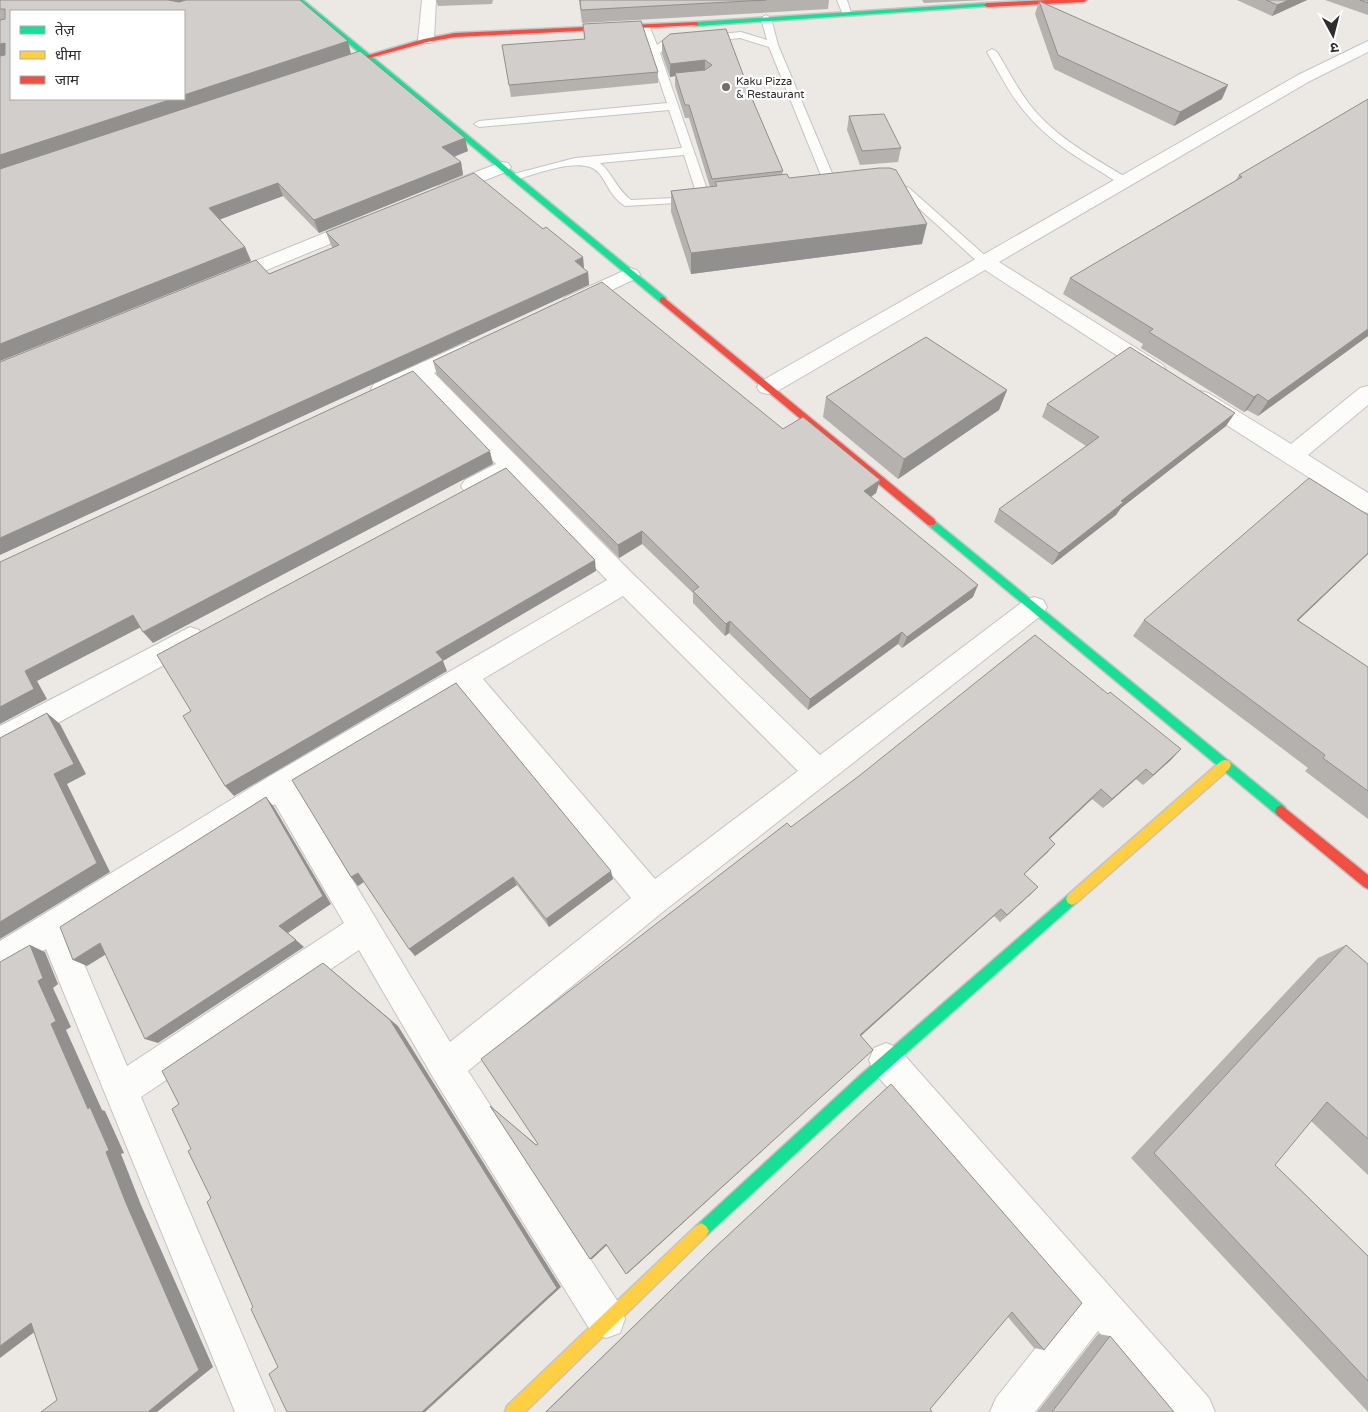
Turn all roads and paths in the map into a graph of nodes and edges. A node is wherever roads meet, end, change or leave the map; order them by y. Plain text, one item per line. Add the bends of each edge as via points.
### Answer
1 (299, 0) edge
2 (429, 0) edge
3 (842, 0) edge
4 (1084, 0) edge
5 (1024, 2) edge
6 (846, 13) junction
7 (766, 18) junction
8 (646, 27) junction
9 (426, 40) junction
10 (773, 45) junction
11 (1368, 46) edge
12 (655, 52) junction
13 (992, 52) dead end
14 (367, 56) junction
15 (341, 65) edge
16 (673, 106) junction
17 (479, 124) dead end
18 (688, 151) junction
19 (583, 161) junction
20 (508, 172) junction
21 (1125, 180) junction
22 (879, 181) edge
23 (846, 183) edge
24 (429, 197) edge
25 (383, 216) edge
26 (985, 262) junction
27 (630, 274) junction
28 (210, 286) edge
29 (551, 311) edge
30 (490, 339) edge
31 (420, 372) junction
32 (768, 387) junction
33 (1368, 393) edge
34 (366, 397) edge
35 (1292, 456) junction
36 (512, 466) junction
37 (451, 498) edge
38 (1368, 504) edge
39 (625, 582) junction
40 (1034, 607) junction
41 (208, 628) edge
42 (465, 677) junction
43 (0, 740) edge
44 (1225, 765) junction
45 (819, 773) junction
46 (280, 785) junction
47 (1368, 883) edge
48 (653, 900) junction
49 (52, 926) junction
50 (364, 928) junction
51 (0, 959) edge
52 (886, 1060) junction
53 (446, 1067) junction
54 (121, 1090) junction
55 (1098, 1300) junction
56 (606, 1319) junction
57 (255, 1412) edge
58 (513, 1412) edge
59 (1010, 1412) edge
60 (1195, 1412) edge

1 - 14 street
2 - 9 street
3 - 6 lane
4 - 5 street
5 - 6 street
6 - 7 street
7 - 8 street
7 - 10 lane
8 - 9 street via 488,33
8 - 12 lane
9 - 14 street
10 - 12 lane via 741,35 666,42
10 - 23 lane via 826,185
11 - 21 street via 1304,78
12 - 16 lane via 669,81
13 - 21 lane via 1031,113 1045,127 1068,147
14 - 15 street
14 - 20 street
16 - 17 lane
16 - 18 lane
18 - 19 lane
18 - 19 lane via 709,197 629,204 621,200 601,167
19 - 20 lane
20 - 24 street
20 - 27 street
21 - 26 street
22 - 26 lane via 893,183 905,190
25 - 28 street
26 - 32 street
26 - 35 street
27 - 29 street
27 - 32 street
30 - 31 street
31 - 34 street
31 - 36 street
32 - 40 street
33 - 35 street
35 - 38 street
36 - 37 street
36 - 39 street
39 - 42 street
39 - 45 street
40 - 44 street
40 - 45 street
41 - 43 street
42 - 46 street
42 - 48 street
44 - 47 street
44 - 52 street
45 - 48 street
46 - 49 street
46 - 50 street
48 - 53 street
49 - 51 street
49 - 54 street
50 - 53 street
50 - 54 street
52 - 55 street
52 - 56 street
53 - 56 street
54 - 57 street
55 - 59 street
55 - 60 street
56 - 58 street

